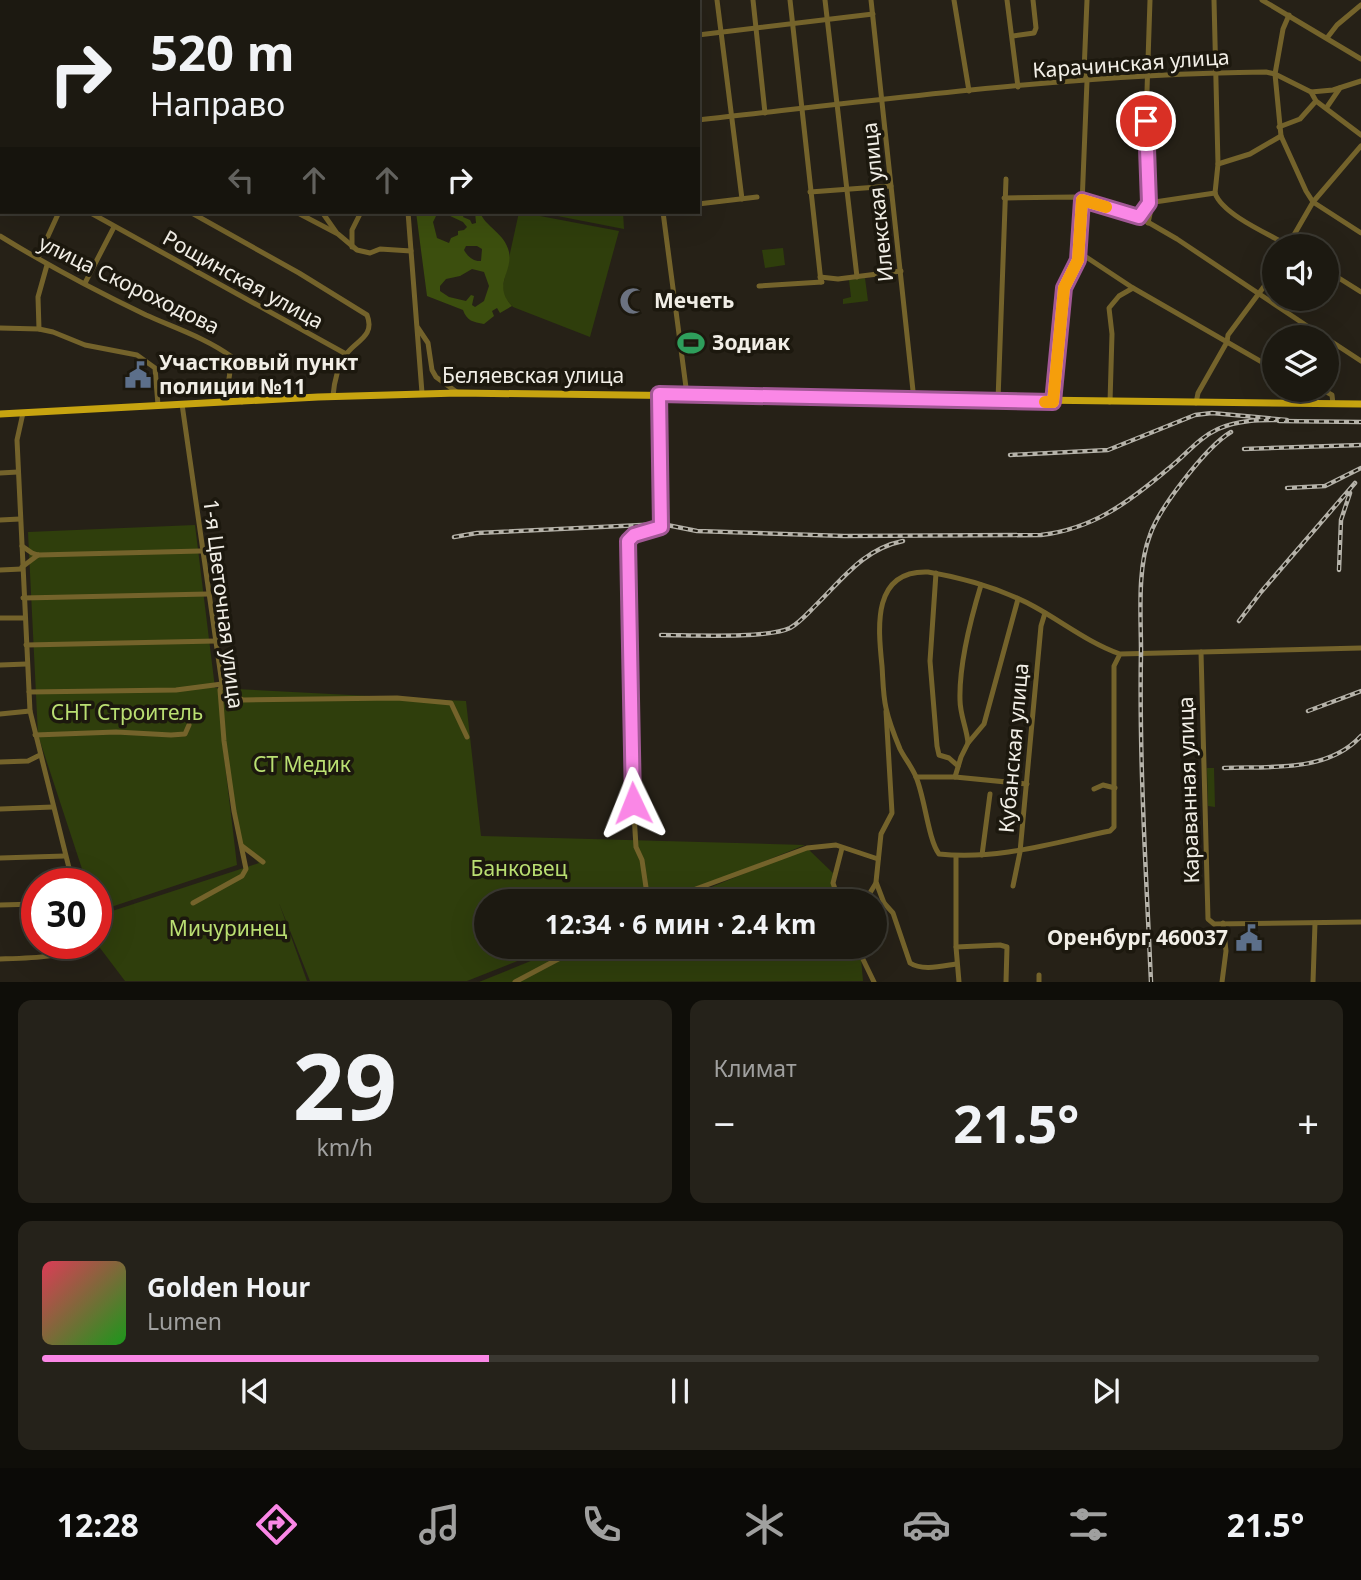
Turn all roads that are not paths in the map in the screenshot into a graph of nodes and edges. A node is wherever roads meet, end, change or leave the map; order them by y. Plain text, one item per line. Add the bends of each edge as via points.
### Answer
1 (717, 0) edge
2 (753, 0) edge
3 (790, 0) edge
4 (825, 0) edge
5 (872, 0) edge
6 (954, 0) edge
7 (1007, 0) edge
8 (1033, 0) edge
9 (1087, 0) edge
10 (1150, 0) edge
11 (1214, 0) edge
12 (1262, 0) edge
13 (1284, 0) edge
14 (1361, 5) edge
15 (1280, 9) junction
16 (873, 14) junction
17 (1289, 15) junction
18 (827, 19) junction
19 (792, 23) junction
20 (757, 27) junction
21 (720, 32) junction
22 (700, 35) edge
23 (1013, 36) junction
24 (1327, 38) junction
25 (1361, 59) edge
26 (1215, 74) junction
27 (1275, 74) junction
28 (1147, 77) junction
29 (1087, 81) junction
30 (1361, 81) edge
31 (1018, 87) junction
32 (1340, 88) junction
33 (969, 91) junction
34 (1311, 92) junction
35 (882, 99) junction
36 (1317, 101) junction
37 (838, 104) junction
38 (1327, 107) junction
39 (801, 108) junction
40 (765, 113) junction
41 (731, 117) junction
42 (700, 120) edge
43 (1279, 127) junction
44 (1361, 135) edge
45 (1281, 136) junction
46 (1361, 146) edge
47 (1218, 164) junction
48 (1006, 179) dead end
49 (891, 186) junction
50 (847, 190) junction
51 (810, 192) junction
52 (1215, 193) junction
53 (757, 197) dead end
54 (1004, 198) junction
55 (742, 199) junction
56 (1082, 200) junction
57 (1313, 202) junction
58 (1149, 203) junction
59 (700, 204) edge
60 (58, 214) edge
61 (92, 214) edge
62 (194, 214) edge
63 (300, 214) edge
64 (323, 214) edge
65 (360, 214) edge
66 (408, 214) edge
67 (663, 214) edge
68 (1139, 217) junction
69 (1148, 223) junction
70 (114, 227) junction
71 (1361, 233) edge
72 (338, 234) junction
73 (1268, 234) edge
74 (1295, 234) edge
75 (0, 236) edge
76 (355, 249) junction
77 (411, 251) junction
78 (1080, 253) junction
79 (38, 258) junction
80 (47, 265) junction
81 (901, 271) junction
82 (857, 277) junction
83 (1339, 278) edge
84 (822, 279) junction
85 (85, 283) junction
86 (759, 286) dead end
87 (1133, 288) junction
88 (1262, 289) edge
89 (1361, 292) edge
90 (1258, 294) junction
91 (416, 325) junction
92 (1306, 325) edge
93 (0, 328) edge
94 (39, 329) junction
95 (1227, 342) junction
96 (1339, 347) edge
97 (346, 354) junction
98 (1361, 361) edge
99 (1262, 362) edge
100 (228, 386) junction
101 (157, 387) junction
102 (422, 393) junction
103 (458, 393) junction
104 (659, 394) junction
105 (687, 395) junction
106 (333, 396) junction
107 (914, 400) junction
108 (998, 401) junction
109 (242, 402) junction
110 (1053, 402) junction
111 (1110, 402) junction
112 (1196, 402) junction
113 (181, 404) junction
114 (1333, 404) joint
115 (1361, 404) edge
116 (158, 405) junction
117 (23, 413) junction
118 (0, 414) edge
119 (18, 472) junction
120 (0, 473) edge
121 (20, 519) junction
122 (0, 520) edge
123 (21, 545) junction
124 (201, 551) junction
125 (38, 555) junction
126 (22, 568) junction
127 (0, 570) edge
128 (936, 573) junction
129 (981, 585) junction
130 (208, 594) junction
131 (23, 598) junction
132 (1018, 599) junction
133 (1045, 613) junction
134 (0, 618) edge
135 (24, 618) junction
136 (216, 641) junction
137 (26, 645) junction
138 (1361, 648) edge
139 (1201, 652) junction
140 (1120, 654) junction
141 (27, 664) junction
142 (0, 665) edge
143 (222, 684) junction
144 (29, 692) junction
145 (886, 708) junction
146 (30, 711) junction
147 (0, 714) edge
148 (189, 725) dead end
149 (35, 735) junction
150 (467, 737) dead end
151 (968, 743) junction
152 (40, 755) junction
153 (0, 762) edge
154 (958, 766) junction
155 (916, 777) junction
156 (955, 777) junction
157 (1027, 784) junction
158 (1115, 788) junction
159 (1094, 789) dead end
160 (990, 794) dead end
161 (53, 807) junction
162 (0, 810) edge
163 (240, 844) junction
164 (842, 848) junction
165 (1020, 852) junction
166 (982, 855) junction
167 (65, 856) junction
168 (956, 856) junction
169 (0, 858) edge
170 (878, 859) junction
171 (263, 862) dead end
172 (68, 868) edge
173 (876, 882) junction
174 (1013, 886) dead end
175 (646, 889) edge
176 (696, 889) edge
177 (835, 889) edge
178 (872, 889) edge
179 (879, 889) edge
180 (193, 903) dead end
181 (21, 904) edge
182 (0, 905) edge
183 (887, 906) edge
184 (1361, 922) edge
185 (1223, 923) junction
186 (1315, 923) junction
187 (956, 947) junction
188 (21, 958) edge
189 (0, 959) edge
190 (559, 959) edge
191 (863, 959) edge
192 (956, 964) junction
193 (515, 982) edge
194 (874, 982) edge
195 (959, 982) edge
196 (1006, 982) edge
197 (1222, 982) edge
198 (1314, 982) edge

1 - 21 street
2 - 20 street
3 - 19 street
4 - 18 street
5 - 16 street, Илекская улица
6 - 33 street
7 - 23 street
8 - 23 street via 1034,33
9 - 29 street
10 - 28 street
11 - 26 street
12 - 15 street
13 - 15 street
14 - 24 street
15 - 17 street
16 - 18 street
16 - 35 street, Илекская улица
17 - 24 street
17 - 27 street
18 - 19 street
18 - 37 street
19 - 20 street
19 - 39 street
20 - 21 street
20 - 40 street
21 - 22 street
21 - 41 street
23 - 31 street
24 - 25 street
26 - 27 street, Карачинская улица
26 - 28 street, Карачинская улица
26 - 47 street
27 - 34 street, Карачинская улица
27 - 43 street
28 - 29 street, Карачинская улица
28 - 58 street
29 - 31 street, Карачинская улица
29 - 56 street
30 - 32 street
31 - 33 street, Карачинская улица
32 - 34 street
32 - 38 street
33 - 35 street, Карачинская улица
34 - 36 street, Карачинская улица
35 - 37 street, Карачинская улица
35 - 49 street, Илекская улица
36 - 38 street, Карачинская улица
36 - 43 street via 1300,119
37 - 39 street, Карачинская улица
37 - 50 street
38 - 44 street, Карачинская улица
39 - 40 street, Карачинская улица
39 - 51 street
40 - 41 street, Карачинская улица
41 - 42 street, Карачинская улица
41 - 55 street
43 - 45 street
45 - 47 street via 1250,154
45 - 57 street
46 - 57 street
47 - 52 street
48 - 54 street
49 - 50 street
49 - 81 street, Илекская улица
50 - 51 street
50 - 82 street
51 - 84 street
52 - 58 street
52 - 73 street via 1230,211
53 - 55 street
54 - 56 street
54 - 108 street
55 - 59 street
56 - 68 street
56 - 78 street
57 - 71 street
57 - 74 street
58 - 68 street
58 - 69 street
60 - 79 street
61 - 70 street, Рощинская улица
62 - 97 street via 362,310 369,328
63 - 72 street
64 - 72 street
65 - 76 street via 352,230
66 - 77 street
67 - 105 street
68 - 69 street
69 - 90 street
70 - 85 street
70 - 97 street, Рощинская улица
72 - 76 street
75 - 79 street, улица Скороходова
76 - 77 street
77 - 91 street
78 - 87 street
78 - 110 street via 1064,288
79 - 80 street, улица Скороходова
80 - 85 street, улица Скороходова
80 - 94 street via 38,297
81 - 82 street
81 - 107 street, Илекская улица
82 - 84 street
83 - 89 street
84 - 86 street
85 - 100 street, улица Скороходова via 212,342 232,357
87 - 95 street
87 - 111 street via 1110,308
88 - 90 street
90 - 92 street
90 - 95 street via 1227,335
91 - 102 street
91 - 103 street via 428,343 436,377
93 - 94 street
94 - 101 street via 85,345 137,355 156,368
95 - 99 street
95 - 112 street
96 - 98 street
97 - 106 street
100 - 101 street
100 - 109 street via 240,390
101 - 116 street
102 - 103 main road, Беляевская улица
102 - 106 main road, Беляевская улица
103 - 104 main road, Беляевская улица
104 - 105 main road, Беляевская улица
104 - 175 street via 661,527 628,541 632,794 636,846
105 - 107 main road, Беляевская улица
106 - 109 main road, Беляевская улица
107 - 108 main road, Беляевская улица
108 - 110 main road, Беляевская улица
109 - 113 main road, Беляевская улица
110 - 111 main road, Беляевская улица
111 - 112 main road, Беляевская улица
112 - 114 main road, Беляевская улица
113 - 116 main road, Беляевская улица
113 - 124 street, 1-я Цветочная улица
114 - 115 main road, Беляевская улица
116 - 117 main road, Беляевская улица
117 - 118 main road, Беляевская улица
117 - 119 street via 17,440
119 - 120 street
119 - 121 street
121 - 122 street
121 - 123 street
123 - 125 street
123 - 126 street
124 - 125 street
124 - 130 street, 1-я Цветочная улица
125 - 126 street
126 - 127 street
126 - 131 street
128 - 129 street
128 - 145 street via 918,571 901,577 889,588 880,607
128 - 154 street via 930,661 937,746 939,755
129 - 132 street
129 - 151 street via 960,688
130 - 131 street
130 - 136 street, 1-я Цветочная улица
131 - 135 street
132 - 133 street
132 - 151 street via 984,724
133 - 140 street
133 - 157 street, Кубанская улица
134 - 135 street
135 - 137 street
136 - 137 street
136 - 143 street, 1-я Цветочная улица
137 - 141 street
138 - 139 street
139 - 140 street
139 - 185 street, Караванная улица via 1208,916 1210,923
140 - 158 street via 1114,666
141 - 142 street
141 - 144 street
143 - 144 street via 176,690
143 - 150 street via 243,701 397,698 450,703
143 - 163 street, 1-я Цветочная улица via 224,741
144 - 146 street
145 - 155 street
145 - 170 street via 892,813 881,834
146 - 147 street
146 - 149 street
148 - 149 street via 185,734 171,735
149 - 152 street
151 - 154 street
152 - 153 street via 28,761
152 - 161 street
154 - 156 street
155 - 156 street
155 - 168 street via 935,849
156 - 157 street
157 - 165 street, Кубанская улица
158 - 159 street via 1104,785
158 - 165 street via 1115,822 1110,831
160 - 166 street
161 - 162 street
161 - 167 street
163 - 171 street
163 - 180 street, 1-я Цветочная улица via 246,869 242,876
164 - 170 street
164 - 176 street via 807,848
164 - 177 street
165 - 166 street
165 - 174 street, Кубанская улица
166 - 168 street
167 - 169 street
167 - 172 street
168 - 187 street
170 - 173 street
173 - 178 street
173 - 179 street
181 - 182 street
183 - 192 street via 910,963 932,967
184 - 186 street
185 - 186 street
185 - 197 street
186 - 198 street
187 - 192 street
187 - 196 street via 1007,947
188 - 189 street
190 - 193 street
191 - 194 street
192 - 195 street

